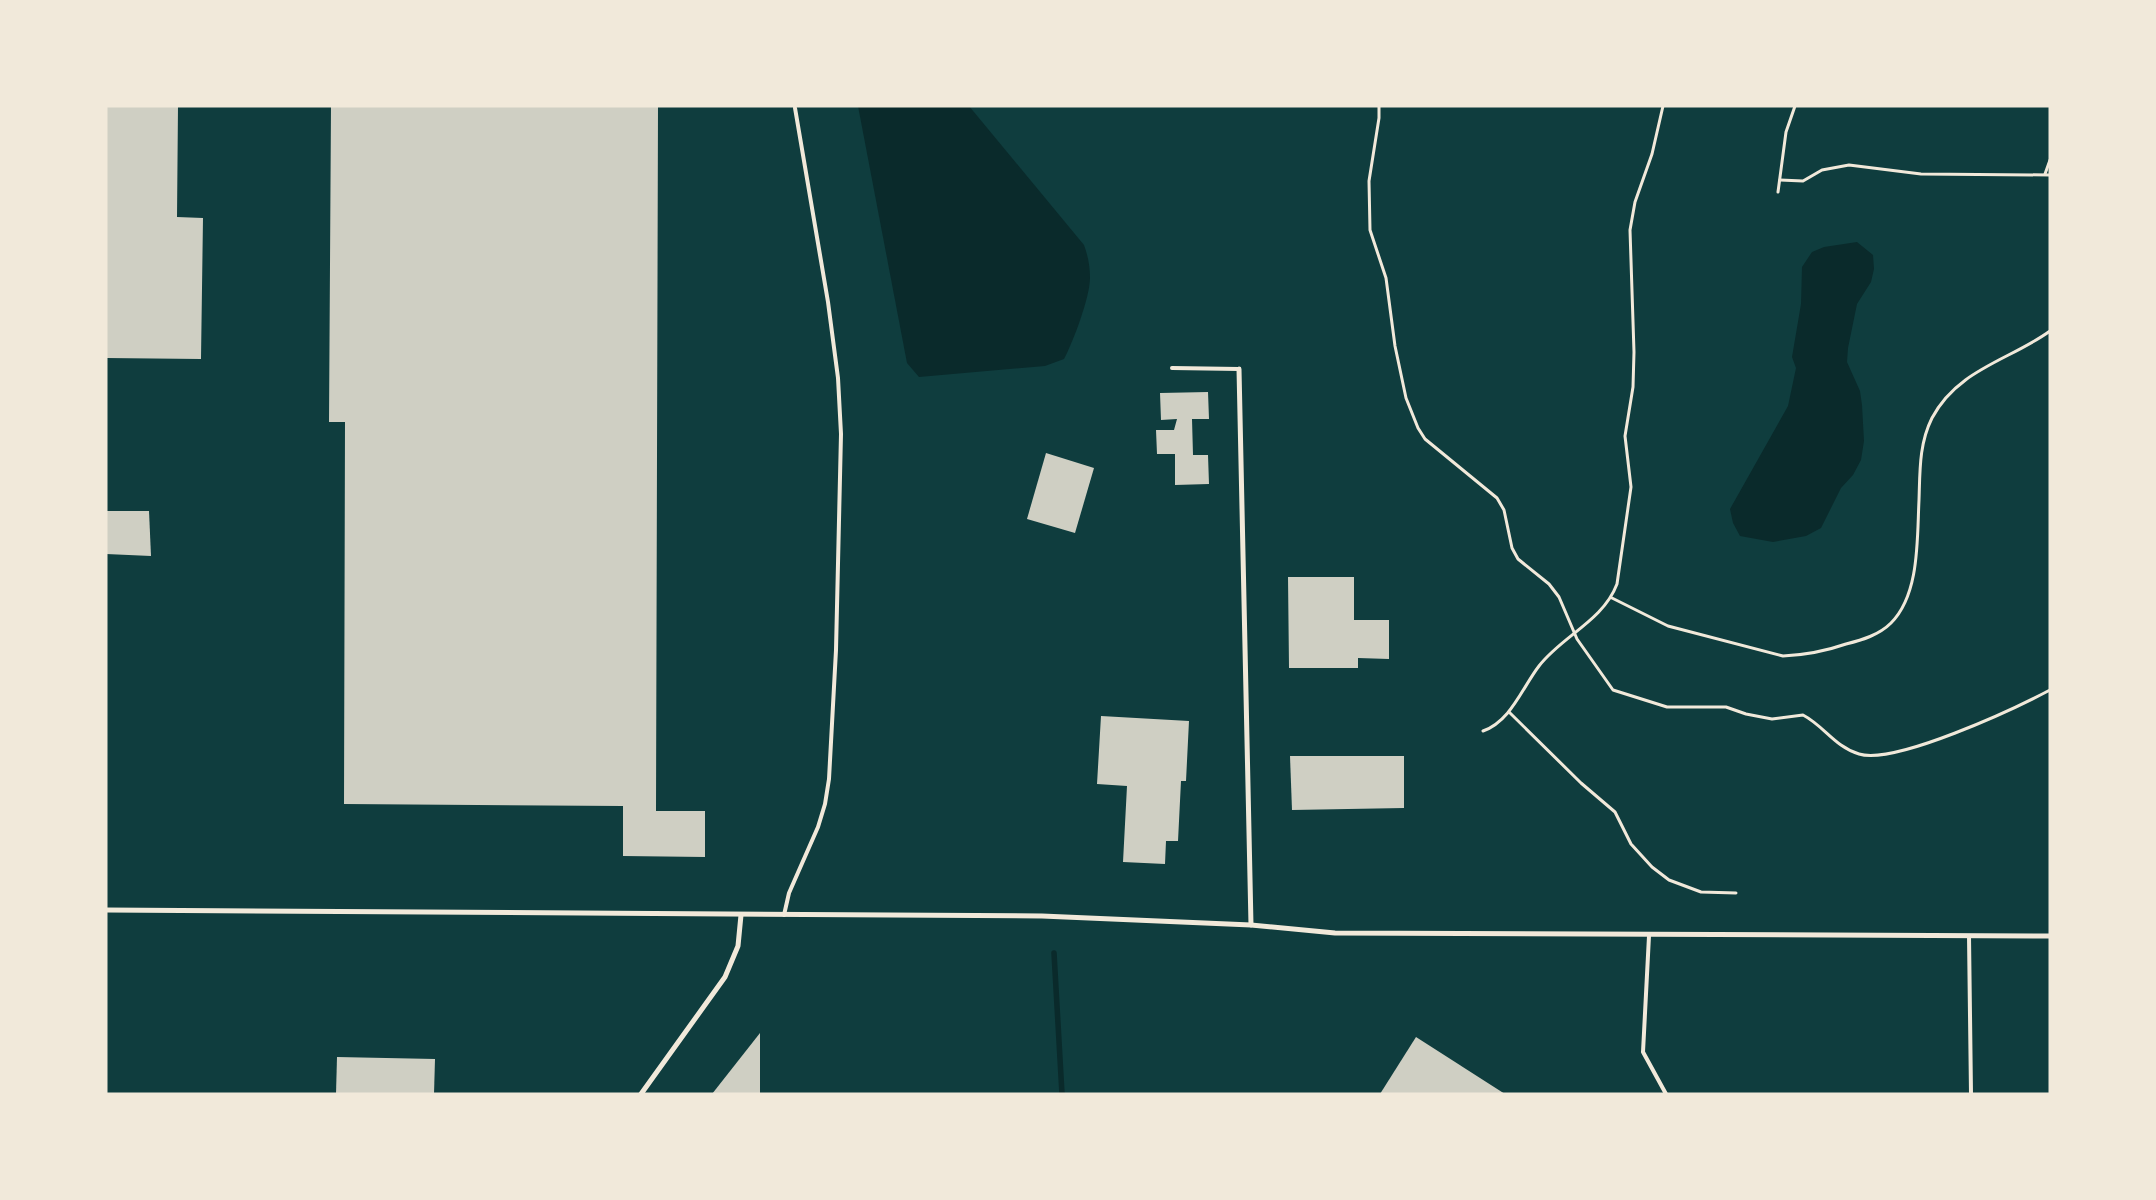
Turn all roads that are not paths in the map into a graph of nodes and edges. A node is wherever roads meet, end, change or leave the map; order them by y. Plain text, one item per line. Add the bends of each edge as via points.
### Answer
1 (795, 108) dead end
2 (1172, 368) dead end
3 (1239, 368) joint
4 (106, 910) edge
5 (741, 915) junction
6 (784, 915) junction
7 (1251, 924) junction
8 (1649, 936) junction
9 (1969, 936) junction
10 (2050, 936) edge
11 (641, 1094) edge
12 (1666, 1094) edge
13 (1971, 1094) edge

1 - 6 lane via 828,302 838,378 841,434 836,650 826,804 788,893
2 - 3 lane
3 - 7 street
4 - 5 street
5 - 6 street
5 - 11 street via 738,946 725,977
6 - 7 street via 1042,916
7 - 8 street via 1335,933
8 - 9 street
8 - 12 lane via 1643,1052
9 - 10 street
9 - 13 lane

